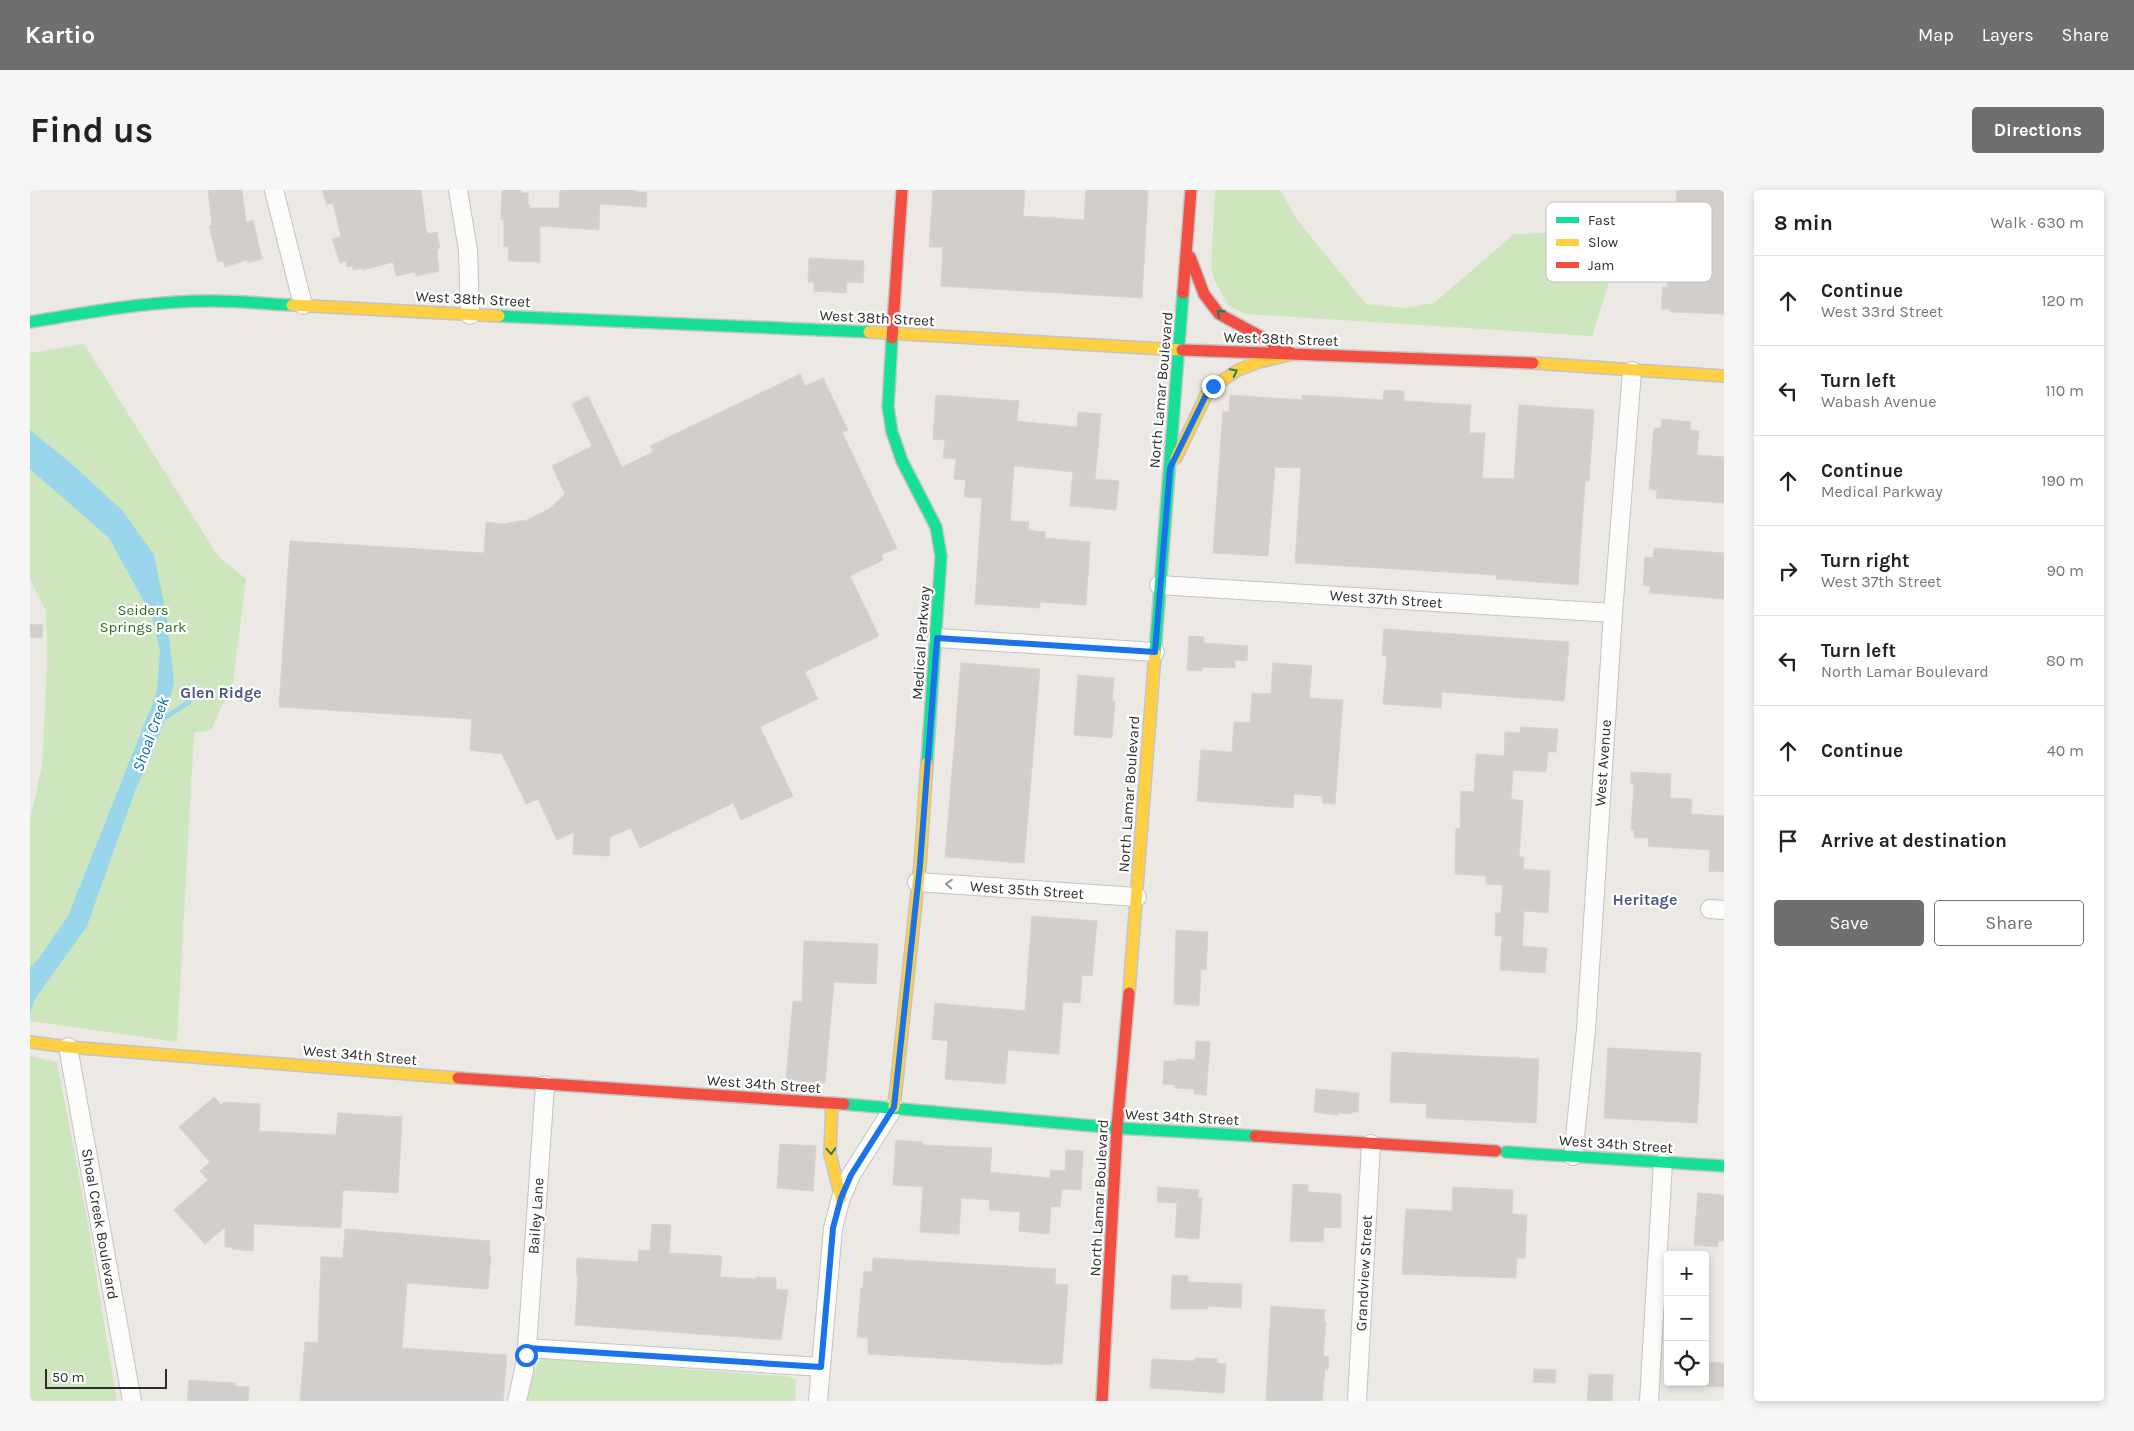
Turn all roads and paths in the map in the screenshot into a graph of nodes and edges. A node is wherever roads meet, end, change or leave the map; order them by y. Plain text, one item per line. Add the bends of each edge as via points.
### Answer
1 (274, 190) edge
2 (458, 190) edge
3 (902, 190) edge
4 (1191, 190) edge
5 (1187, 249) junction
6 (303, 304) junction
7 (470, 315) junction
8 (30, 322) edge
9 (893, 333) junction
10 (1180, 350) junction
11 (1293, 354) junction
12 (1632, 371) junction
13 (1724, 376) edge
14 (1170, 468) junction
15 (1160, 586) junction
16 (1613, 613) junction
17 (937, 638) junction
18 (1155, 652) junction
19 (917, 882) junction
20 (1137, 898) junction
21 (30, 1042) edge
22 (68, 1047) junction
23 (545, 1084) junction
24 (832, 1103) junction
25 (894, 1107) junction
26 (1117, 1128) junction
27 (1371, 1144) junction
28 (1573, 1156) junction
29 (1663, 1163) junction
30 (1724, 1166) edge
31 (841, 1198) junction
32 (527, 1348) junction
33 (821, 1367) junction
34 (132, 1401) edge
35 (517, 1401) edge
36 (818, 1401) edge
37 (1102, 1401) edge
38 (1357, 1401) edge
39 (1649, 1401) edge

1 - 6 street
2 - 7 street via 468,250
3 - 9 main road, Medical Parkway
4 - 5 main road, North Lamar Boulevard
5 - 10 main road, North Lamar Boulevard
11 -> 5 main road via 1219,314 1204,294
6 - 7 main road, West 38th Street
6 - 8 main road, West 38th Street via 178,302
7 - 9 main road, West 38th Street
9 - 10 main road, West 38th Street
9 - 17 main road, Medical Parkway via 888,407 892,432 902,461 936,527 942,556
10 - 11 main road, West 38th Street
10 - 14 main road, North Lamar Boulevard
11 - 12 main road, West 38th Street via 1490,360
14 -> 11 main road via 1209,389 1244,367
12 - 13 main road, West 38th Street
12 - 16 street, West Avenue
14 - 15 main road, North Lamar Boulevard
15 - 16 street, West 37th Street
15 - 18 main road, North Lamar Boulevard
16 - 28 street, West Avenue via 1587,1022
17 - 18 street
17 - 19 main road, Medical Parkway
18 - 20 main road, North Lamar Boulevard
20 -> 19 street, West 35th Street
19 - 25 main road, Medical Parkway
20 - 26 main road, North Lamar Boulevard
21 - 22 main road, West 34th Street
22 - 23 main road, West 34th Street
22 - 34 street, Shoal Creek Boulevard
23 - 24 main road, West 34th Street
23 - 32 street, Bailey Lane
24 - 25 main road, West 34th Street
24 -> 31 main road via 830,1154
25 - 26 main road, West 34th Street
25 - 31 street via 851,1175
26 - 27 main road, West 34th Street
26 - 37 main road, North Lamar Boulevard
27 - 28 main road, West 34th Street
27 - 38 street, Grandview Street
28 - 29 main road, West 34th Street
29 - 30 main road, West 34th Street
29 - 39 street
31 - 33 street via 833,1228
32 - 33 street
32 - 35 street, Bailey Lane
33 - 36 street

